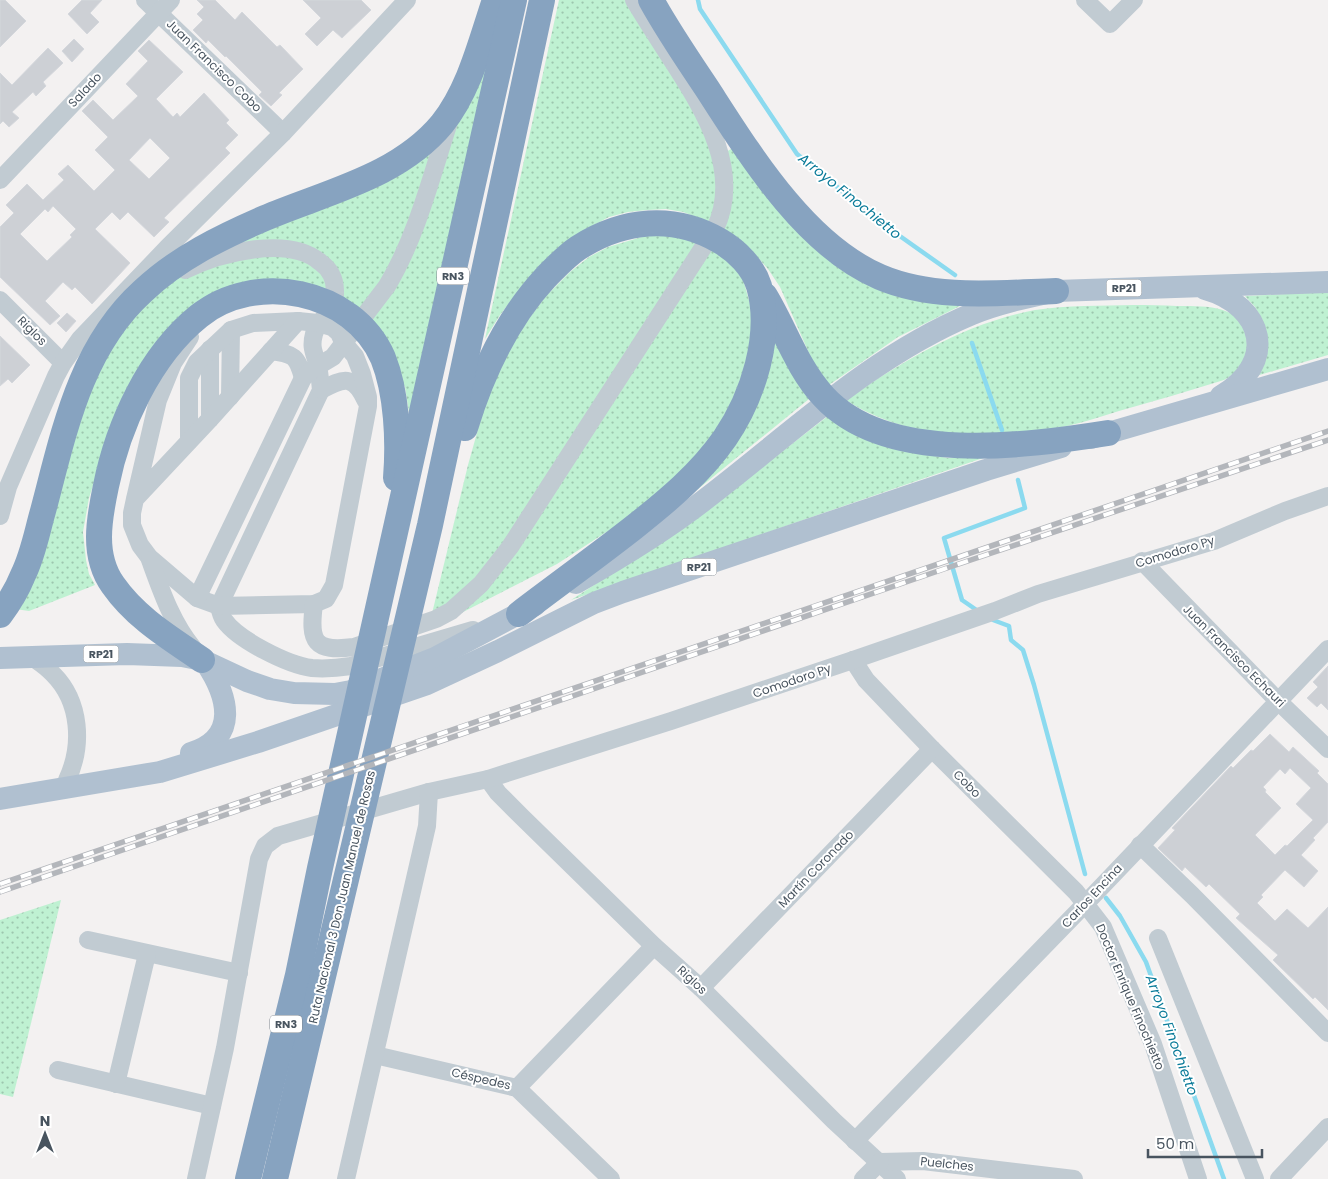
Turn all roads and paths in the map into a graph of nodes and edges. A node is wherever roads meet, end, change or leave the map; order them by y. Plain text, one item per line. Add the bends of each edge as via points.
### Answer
1 (145, 0) edge
2 (171, 0) edge
3 (407, 0) edge
4 (495, 0) edge
5 (514, 0) edge
6 (542, 0) edge
7 (634, 0) edge
8 (651, 0) edge
9 (1085, 0) edge
10 (1134, 0) edge
11 (158, 13) junction
12 (455, 105) junction
13 (283, 132) junction
14 (0, 180) edge
15 (1328, 282) edge
16 (759, 285) junction
17 (1193, 286) junction
18 (1056, 291) junction
19 (0, 300) edge
20 (221, 302) junction
21 (124, 308) junction
22 (320, 311) junction
23 (298, 321) junction
24 (231, 330) junction
25 (343, 342) junction
26 (210, 349) junction
27 (271, 351) junction
28 (63, 362) junction
29 (318, 367) junction
30 (1328, 369) edge
31 (303, 378) junction
32 (321, 390) junction
33 (230, 397) junction
34 (368, 406) junction
35 (1200, 406) junction
36 (210, 418) junction
37 (1108, 433) junction
38 (189, 441) junction
39 (1328, 496) edge
40 (135, 499) junction
41 (0, 516) edge
42 (430, 524) junction
43 (391, 551) junction
44 (149, 557) junction
45 (1142, 561) junction
46 (197, 598) junction
47 (314, 604) junction
48 (219, 606) junction
49 (0, 616) edge
50 (513, 617) junction
51 (1328, 649) edge
52 (32, 657) junction
53 (0, 658) edge
54 (853, 660) junction
55 (204, 662) junction
56 (1279, 702) junction
57 (1328, 749) edge
58 (932, 750) junction
59 (488, 779) junction
60 (67, 780) junction
61 (30, 792) junction
62 (429, 792) junction
63 (0, 798) edge
64 (1140, 845) junction
65 (1086, 903) junction
66 (1158, 938) dead end
67 (88, 940) dead end
68 (654, 946) junction
69 (147, 954) junction
70 (239, 973) junction
71 (701, 988) junction
72 (1328, 1033) edge
73 (375, 1055) junction
74 (58, 1070) dead end
75 (116, 1084) junction
76 (517, 1088) junction
77 (212, 1106) junction
78 (1328, 1127) edge
79 (855, 1141) junction
80 (880, 1162) junction
81 (196, 1179) edge
82 (248, 1179) edge
83 (275, 1179) edge
84 (346, 1179) edge
85 (611, 1179) edge
86 (862, 1179) edge
87 (897, 1179) edge
88 (1074, 1179) edge
89 (1198, 1179) edge
90 (1255, 1179) edge
91 (1279, 1179) edge

1 - 11 street, Juan Francisco Cobo
2 - 11 street, Salado
3 - 13 street
4 - 12 highway via 467,82
5 - 43 highway, RN3
6 - 42 highway, RN3
7 - 47 street via 696,99 718,147 724,197 715,229 510,547 481,584 451,611 436,619 342,649 322,647 316,641 312,633
8 - 18 highway via 763,172 797,214 838,252 880,277 930,290 963,293
9 - 10 street via 1110,24
11 - 13 street, Juan Francisco Cobo
11 - 14 street, Salado
12 - 21 highway via 428,138 395,164 211,243 176,264
12 - 25 street via 401,261 387,286
13 - 28 street via 167,248 80,339
15 - 17 main road, RP21
16 - 37 highway via 818,390 839,411 870,428 943,445 982,446
16 - 42 highway via 741,257 730,247 706,232 687,226 665,222 620,228 576,249 520,309 494,351
16 - 50 highway via 763,327 756,372 739,415 726,436 674,495
17 - 18 main road, RP21
17 - 35 main road via 1231,300 1244,310 1252,320 1258,342 1250,368 1240,381 1229,391
18 - 50 main road, RP21 via 974,314 918,341 831,398 703,502 652,538
19 - 28 street, Riglos
20 - 22 highway via 268,291 292,292
20 - 40 street via 193,333 174,362 158,400
20 - 55 highway via 199,316 179,336 161,357 140,391 110,463 99,533 100,554 112,585 140,617
21 - 22 street via 167,280 207,261 256,249 289,249 314,256 333,277 334,302 329,314
21 - 49 highway via 83,376 33,550 24,574
22 - 23 street
22 - 25 street
22 - 29 street via 312,351
22 - 43 highway via 334,306 368,333 383,359 396,414 397,472
23 - 24 street via 253,323
23 - 27 street
24 - 26 street
24 - 33 street
25 - 29 street via 333,357
25 - 34 street via 355,356
26 - 36 street
26 - 38 street via 197,362 189,378
27 - 31 street via 289,353 299,364
27 - 33 street
28 - 41 street via 8,487
29 - 31 street
29 - 32 street
30 - 35 main road, RP21
31 - 46 street
32 - 34 street via 338,380 352,382
32 - 48 street
33 - 36 street
34 - 47 street via 334,585 326,599
35 - 37 main road, RP21
36 - 38 street
37 - 61 main road, RP21 via 986,470 623,592 427,684 258,742 160,772
38 - 40 street
39 - 45 street, Comodoro Py via 1214,540
40 - 44 street via 132,524 135,536
42 - 83 highway, Ruta Nacional 3 Don Juan Manuel de Rosas / RN3
43 - 82 highway, Ruta Nacional 3 Don Juan Manuel de Rosas / RN3 via 298,975
44 - 46 street
44 - 55 street via 169,610
45 - 54 street, Comodoro Py
45 - 56 street, Juan Francisco Echauri
46 - 48 street
47 - 48 street
48 - 50 street via 224,622 274,656 292,664 330,669 350,666
50 - 55 main road, RP21 via 435,658 336,694 270,689
51 - 56 street, Carlos Encina
52 - 53 main road, RP21
52 - 55 main road, RP21 via 127,654 182,656
52 - 60 street via 54,674 73,709 78,740 76,757
54 - 58 street, Cobo via 866,680
54 - 59 street, Comodoro Py
55 - 60 main road via 220,688 226,712 221,732 209,745 158,763
56 - 57 street, Juan Francisco Echauri
56 - 64 street, Carlos Encina
58 - 65 street, Cobo
58 - 71 street, Martín Coronado
59 - 62 street, Comodoro Py
59 - 68 street, Riglos via 498,793
60 - 61 main road
61 - 63 main road, RP21
62 - 70 street, Comodoro Py via 278,836 264,846
62 - 73 street via 427,826
64 - 65 street, Carlos Encina
64 - 72 street
65 - 79 street, Carlos Encina
65 - 89 street, Doctor Enrique Finochietto via 1103,928 1153,1044
66 - 90 street
67 - 69 street
68 - 71 street, Riglos
68 - 76 street
69 - 70 street
69 - 75 street
70 - 77 street
71 - 79 street, Riglos
73 - 76 street, Céspedes
73 - 84 street
74 - 75 street
75 - 77 street
76 - 85 street, Céspedes
77 - 81 street
78 - 91 street
79 - 80 street, Riglos
80 - 86 street
80 - 87 street, Riglos
80 - 88 street, Puelches via 923,1161

